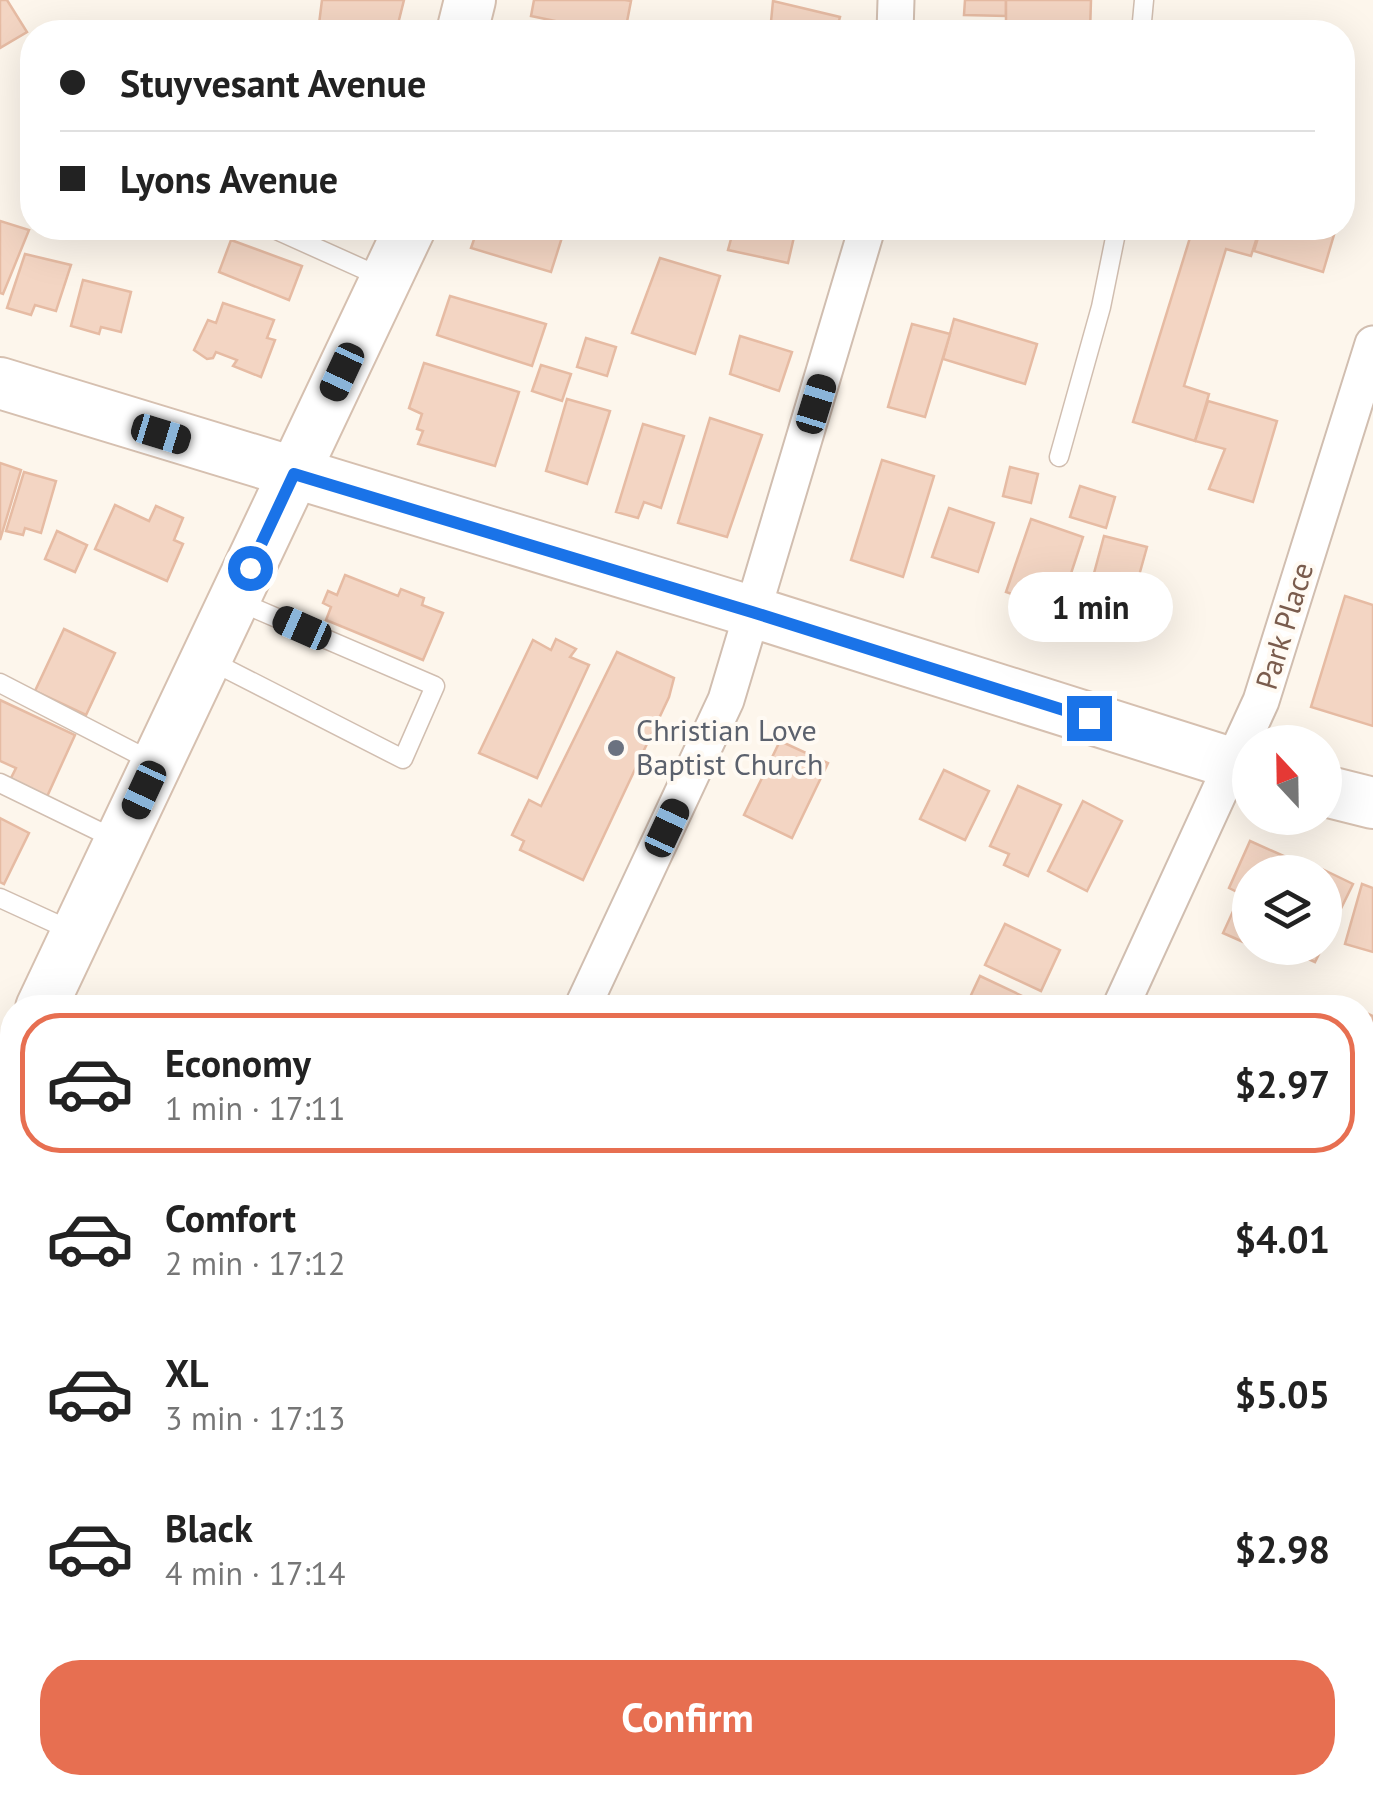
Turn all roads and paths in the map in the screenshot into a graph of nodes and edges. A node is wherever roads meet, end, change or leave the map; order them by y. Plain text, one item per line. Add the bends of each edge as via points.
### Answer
1 (299, 240) edge
2 (404, 240) edge
3 (863, 240) edge
4 (1114, 240) edge
5 (386, 279) junction
6 (1373, 344) edge
7 (0, 383) edge
8 (1060, 456) dead end
9 (294, 474) junction
10 (235, 600) junction
11 (752, 612) junction
12 (207, 659) junction
13 (0, 683) edge
14 (1255, 725) edge
15 (1232, 763) edge
16 (157, 764) junction
17 (0, 783) edge
18 (1232, 786) edge
19 (1342, 795) edge
20 (1373, 803) edge
21 (120, 841) junction
22 (0, 898) edge
23 (76, 933) junction
24 (47, 995) edge
25 (588, 995) edge
26 (1127, 995) edge

1 - 5 lane
2 - 5 main road
3 - 11 street
4 - 8 lane
5 - 9 main road
6 - 14 street, Park Place
7 - 9 main road
9 - 10 main road
9 - 11 main road
10 - 12 main road
10 - 12 lane via 434,686 403,759
11 - 15 main road
11 - 25 street via 718,721
12 - 16 main road
13 - 16 lane
16 - 21 main road
17 - 21 lane
18 - 26 street, Park Place
19 - 20 main road
21 - 23 main road
22 - 23 lane
23 - 24 main road

